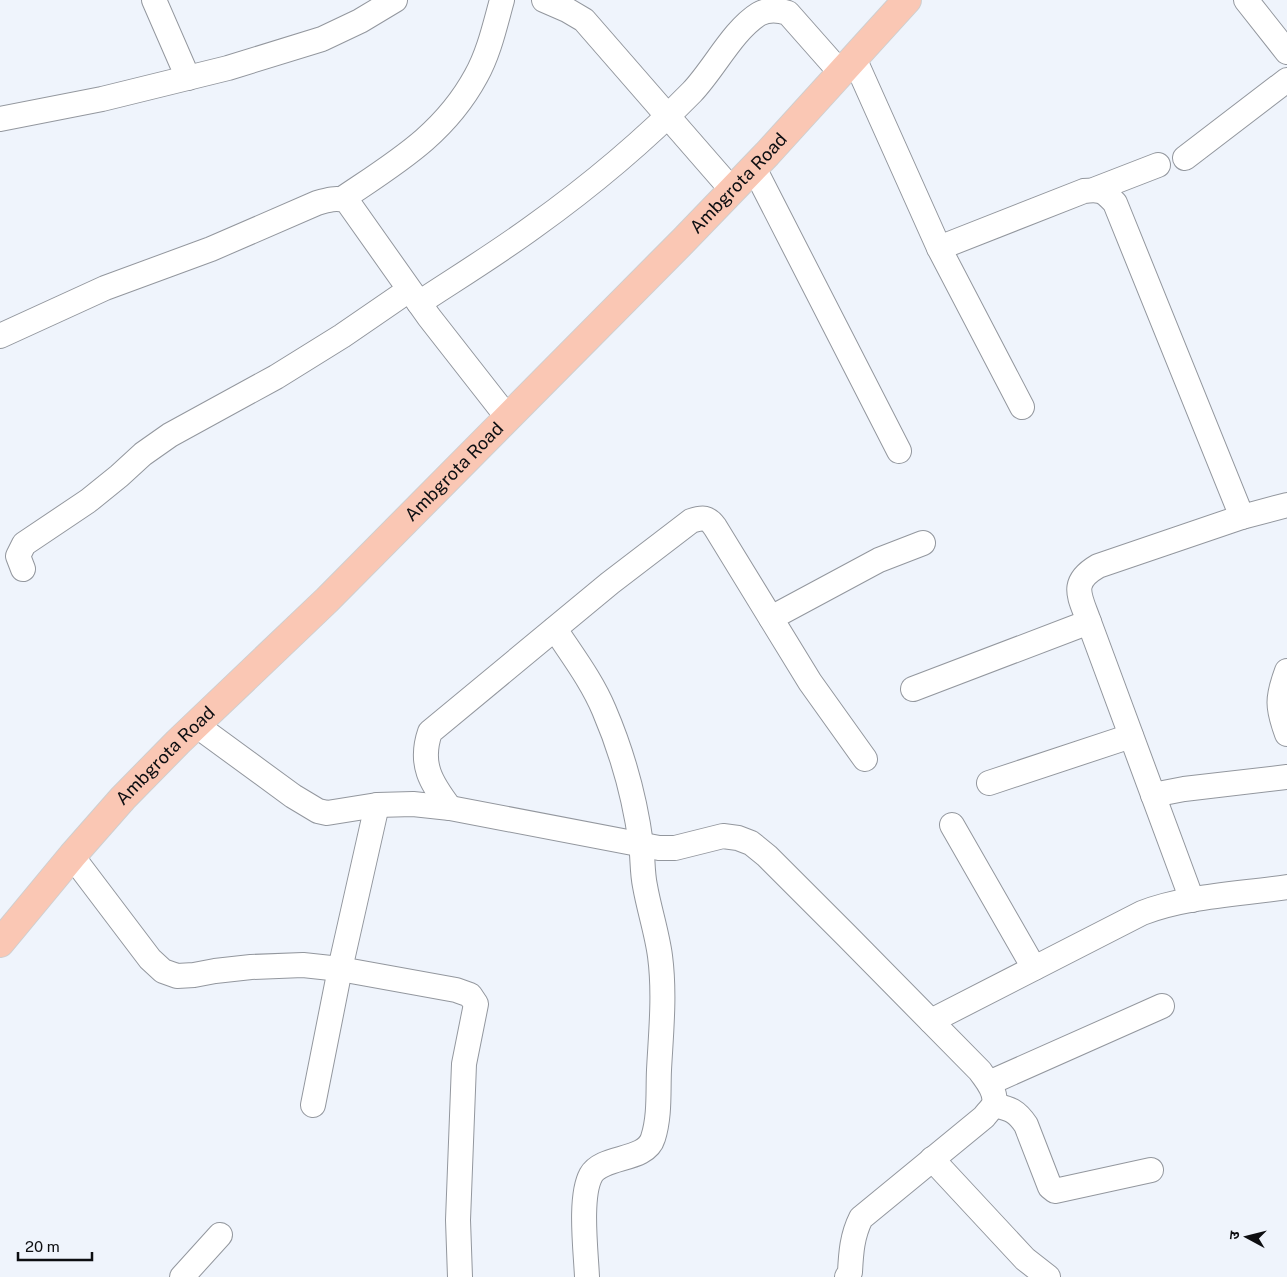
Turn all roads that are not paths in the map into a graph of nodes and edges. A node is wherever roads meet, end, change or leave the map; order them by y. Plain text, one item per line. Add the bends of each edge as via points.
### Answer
1 (154, 0) edge
2 (395, 0) edge
3 (502, 0) edge
4 (544, 0) edge
5 (907, 0) edge
6 (1246, 0) edge
7 (1286, 51) edge
8 (847, 65) junction
9 (188, 78) junction
10 (1287, 80) edge
11 (668, 117) junction
12 (0, 119) edge
13 (1185, 158) dead end
14 (1158, 164) dead end
15 (754, 168) junction
16 (1096, 189) junction
17 (732, 190) junction
18 (342, 199) junction
19 (939, 248) junction
20 (414, 296) junction
21 (0, 336) edge
22 (1022, 407) dead end
23 (508, 418) junction
24 (899, 451) dead end
25 (1287, 505) edge
26 (1242, 517) junction
27 (923, 543) dead end
28 (23, 569) dead end
29 (771, 618) junction
30 (1088, 622) junction
31 (555, 629) junction
32 (1287, 670) edge
33 (913, 689) dead end
34 (196, 724) junction
35 (1287, 734) edge
36 (1131, 736) junction
37 (865, 759) dead end
38 (1287, 777) edge
39 (990, 783) dead end
40 (1153, 795) junction
41 (377, 805) junction
42 (450, 808) junction
43 (952, 825) dead end
44 (641, 846) junction
45 (72, 856) junction
46 (1287, 887) edge
47 (1192, 900) junction
48 (0, 943) edge
49 (1034, 968) junction
50 (340, 969) junction
51 (1162, 1006) dead end
52 (931, 1021) junction
53 (991, 1094) junction
54 (313, 1105) dead end
55 (932, 1159) junction
56 (1151, 1170) dead end
57 (220, 1235) dead end
58 (182, 1277) edge
59 (460, 1277) edge
60 (587, 1277) edge
61 (847, 1277) edge
62 (1048, 1277) edge

1 - 9 street
2 - 9 street via 322,39
3 - 18 street via 477,75 456,110 405,156
4 - 11 street via 584,20
5 - 8 main road, Ambgrota Road
6 - 7 street
8 - 11 street via 788,13 768,11 738,33 698,86
8 - 15 main road, Ambgrota Road
8 - 19 street
9 - 12 street
10 - 13 street
11 - 17 street
11 - 20 street via 539,223
14 - 16 street
15 - 17 main road, Ambgrota Road
15 - 24 street
16 - 19 street
16 - 26 street via 1115,203
17 - 23 main road, Ambgrota Road
18 - 20 street via 347,201
18 - 21 street via 317,203 211,249 105,288
19 - 22 street
20 - 23 street
20 - 28 street via 143,454 88,502 24,544 18,556
23 - 34 main road, Ambgrota Road via 327,600
25 - 26 street
26 - 30 street via 1098,566 1086,573 1080,582 1080,595
27 - 29 street via 879,560
29 - 31 street via 715,527 709,519 702,517 691,521
29 - 37 street via 810,682
30 - 33 street
30 - 36 street
31 - 42 street via 430,732 425,756 428,772 436,790
31 - 44 street via 604,709 633,798
32 - 35 street via 1279,704
34 - 41 street via 318,811 327,813
34 - 45 main road, Ambgrota Road via 123,798
36 - 39 street
36 - 40 street
38 - 40 street
40 - 47 street
41 - 42 street
41 - 50 street
42 - 44 street
43 - 49 street
44 - 52 street via 675,848 723,836 751,843
44 - 60 street via 644,884 660,956 658,1116 647,1147 596,1168 590,1176 584,1208
45 - 48 main road, Ambgrota Road
45 - 50 street via 150,960 163,971 177,976 194,976 260,967 303,965
46 - 47 street
47 - 49 street via 1142,912
49 - 52 street
50 - 54 street
50 - 59 street via 456,990 470,995 476,1004 464,1064 458,1211
51 - 53 street
52 - 53 street via 980,1071
53 - 55 street via 984,1117
53 - 56 street via 1020,1116 1026,1125 1050,1187 1055,1191
55 - 61 street via 861,1218 852,1240
55 - 62 street via 1025,1259
57 - 58 street

